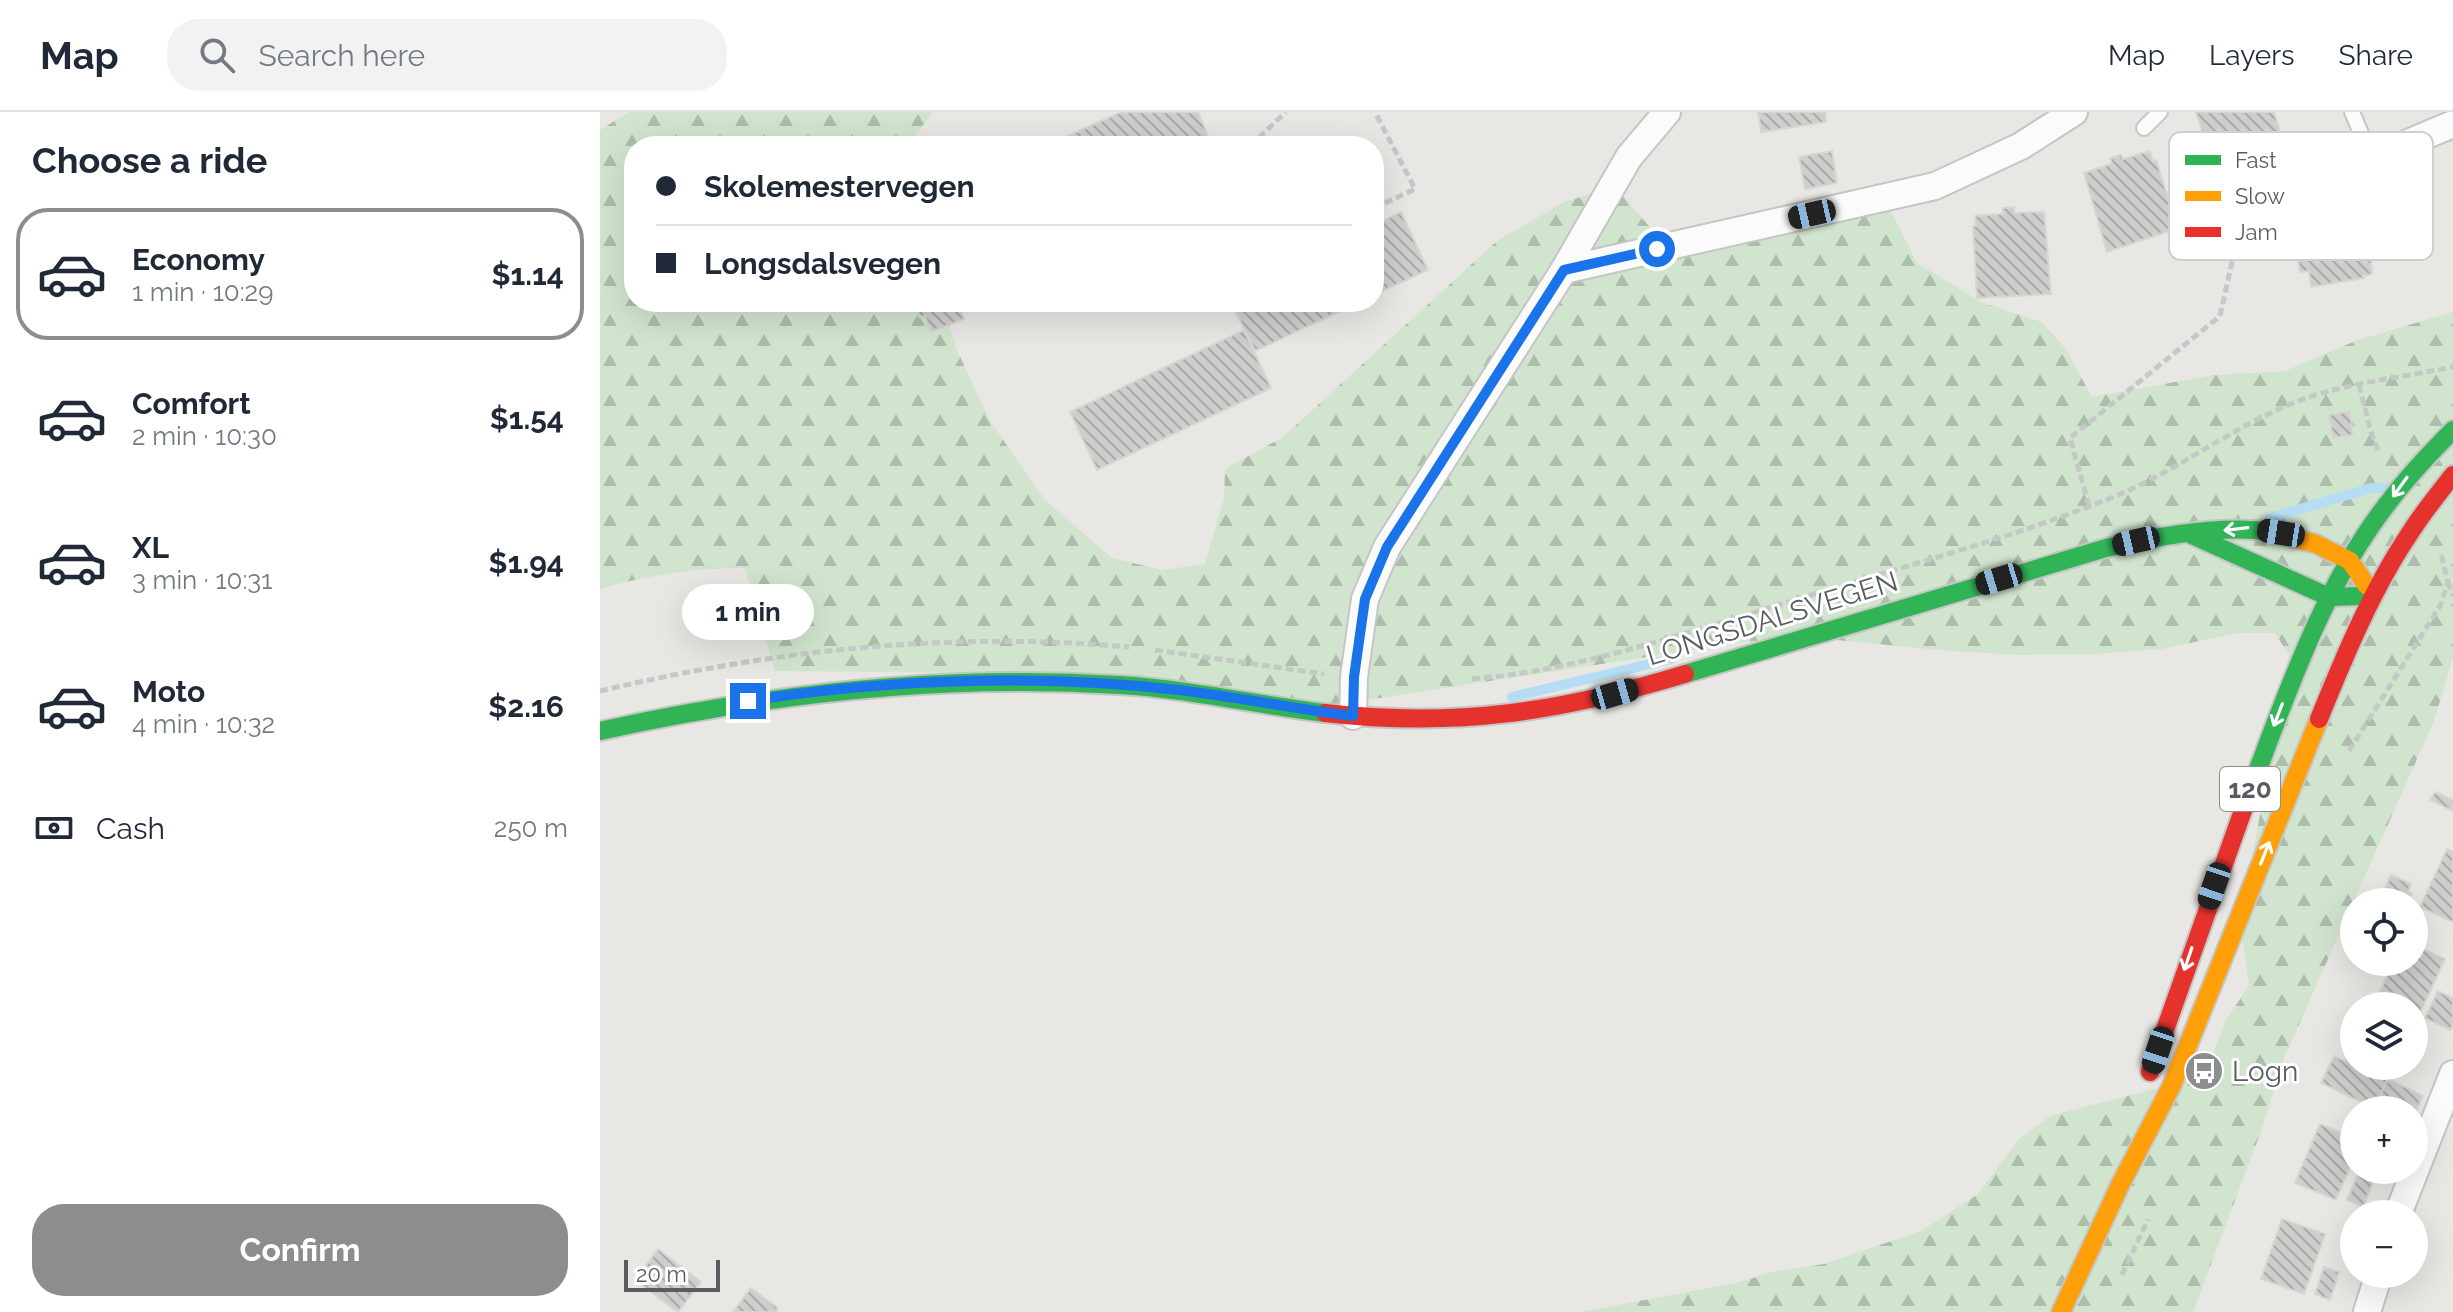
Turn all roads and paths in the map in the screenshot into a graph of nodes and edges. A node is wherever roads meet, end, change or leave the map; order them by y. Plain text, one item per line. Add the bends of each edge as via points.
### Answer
1 (1286, 112) edge
2 (1375, 112) edge
3 (1667, 112) edge
4 (2074, 112) edge
5 (2160, 112) edge
6 (2352, 112) edge
7 (2453, 124) edge
8 (2144, 128) dead end
9 (2360, 132) edge
10 (2433, 132) edge
11 (1261, 136) edge
12 (1384, 203) edge
13 (2232, 260) edge
14 (1564, 270) junction
15 (2453, 367) edge
16 (2359, 385) junction
17 (2453, 430) edge
18 (2385, 464) dead end
19 (2453, 475) edge
20 (2089, 506) junction
21 (2192, 535) junction
22 (2350, 561) junction
23 (2448, 582) dead end
24 (2373, 595) junction
25 (2453, 596) edge
26 (2329, 597) junction
27 (1458, 680) dead end
28 (1353, 716) junction
29 (600, 731) edge
30 (2453, 1074) edge
31 (2120, 1185) junction
32 (2404, 1200) edge
33 (2375, 1288) edge
34 (2061, 1312) edge
35 (2367, 1312) edge

1 - 11 path
2 - 12 path via 1415,189
3 - 14 street via 1629,157
4 - 14 street via 2021,146 1935,186
5 - 8 lane
6 - 9 lane
7 - 10 street
13 - 20 path via 2220,316 2070,438
14 - 28 street via 1387,547 1365,599
15 - 16 path
16 - 18 path
16 - 20 path via 2267,414 2163,474
17 -> 22 main road, 120 via 2407,476
19 - 24 main road, 120 via 2412,529
20 - 27 path via 1636,647 1530,673
22 -> 21 main road, LONGSDALSVEGEN via 2316,544 2259,529
21 - 26 main road
21 - 28 main road, LONGSDALSVEGEN via 2094,551 1577,703 1502,716
22 - 24 main road, LONGSDALSVEGEN
22 - 26 main road, 120
23 - 25 path
24 - 26 main road
31 -> 24 main road, 120 via 2172,1085
26 -> 31 main road, 120 via 2223,860 2144,1095
28 - 29 main road, LONGSDALSVEGEN via 1151,688 962,682 766,698
30 - 32 street
31 - 34 main road, 120
33 - 35 street

